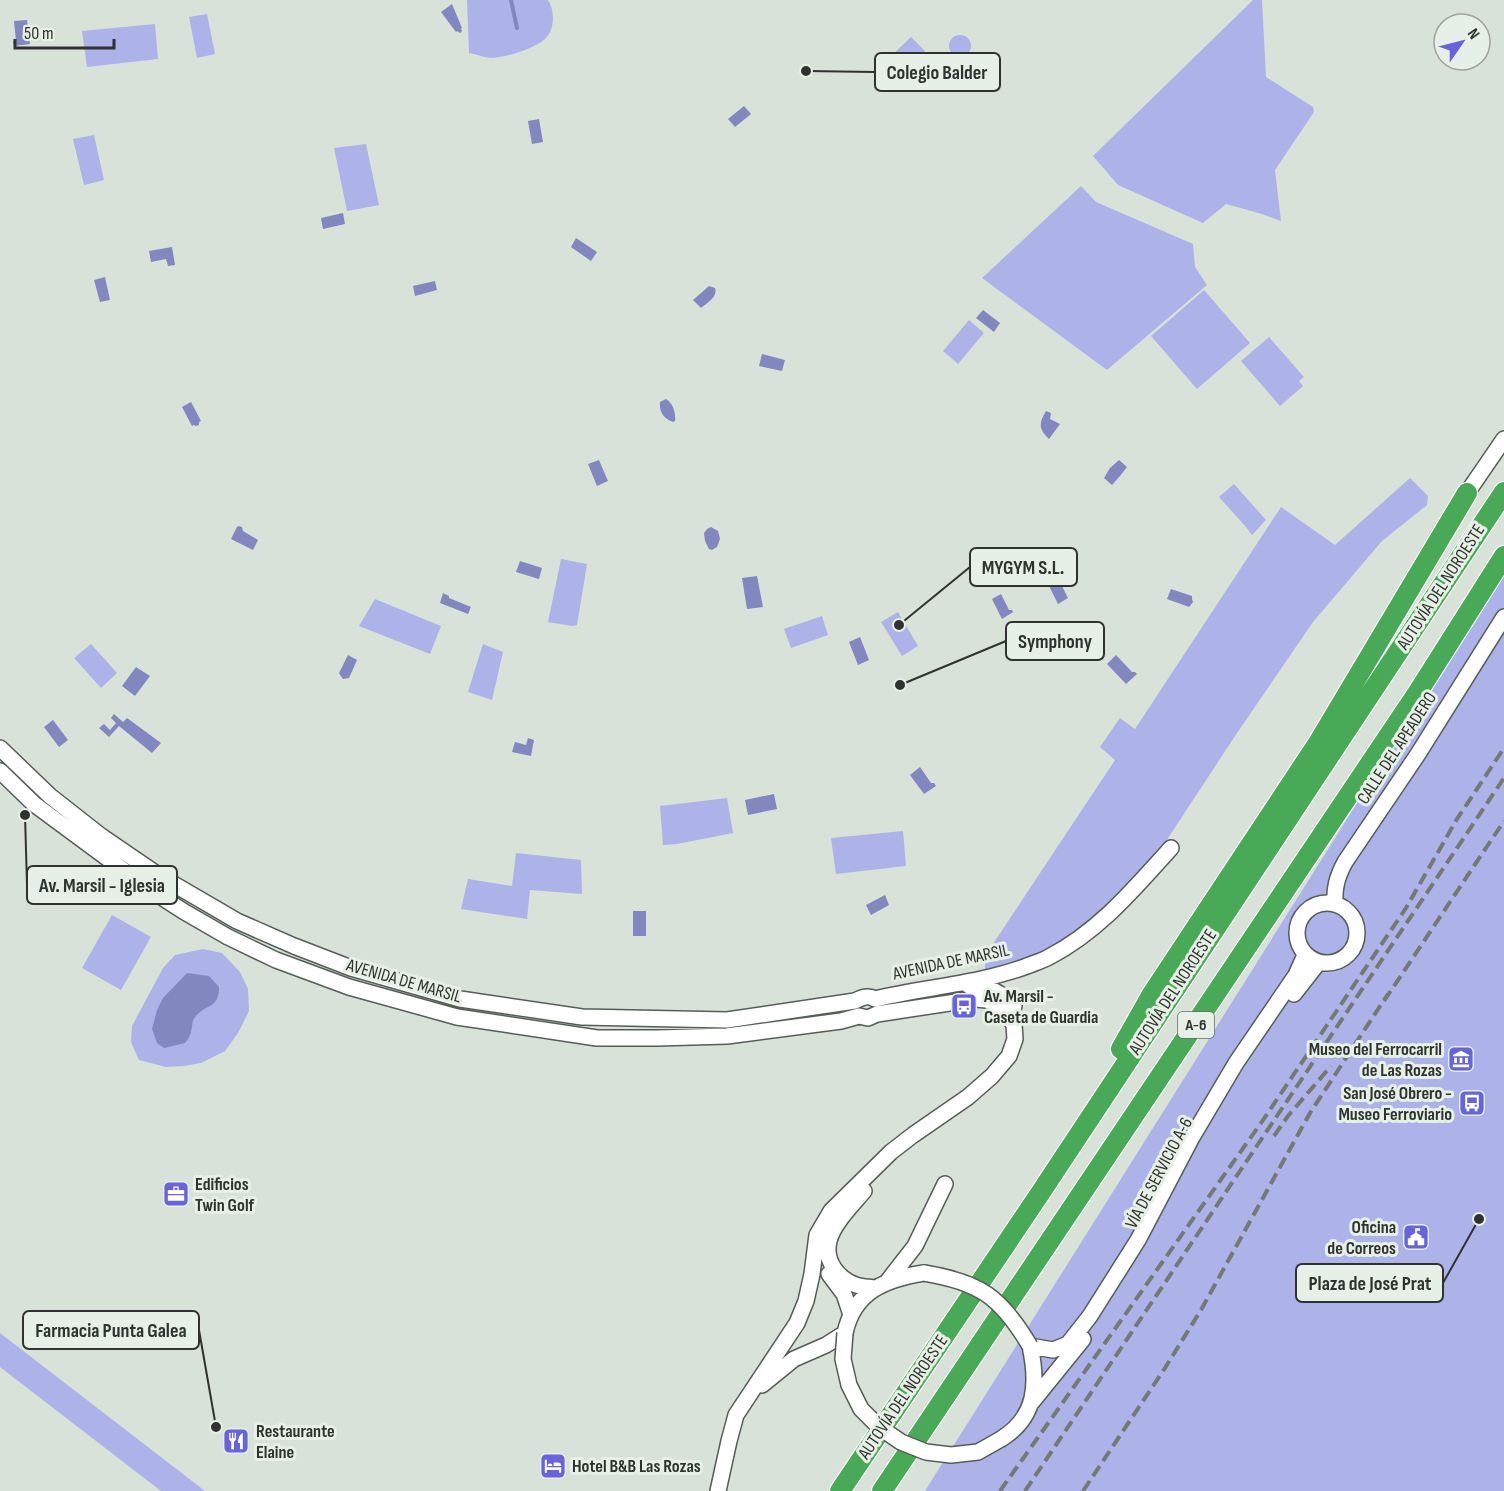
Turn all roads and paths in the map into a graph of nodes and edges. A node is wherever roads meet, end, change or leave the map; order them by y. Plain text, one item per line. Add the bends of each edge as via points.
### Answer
1 (1504, 439) edge
2 (1504, 492) edge
3 (1467, 493) joint
4 (1504, 556) edge
5 (1504, 616) edge
6 (0, 748) edge
7 (0, 771) edge
8 (1172, 848) dead end
9 (1335, 904) junction
10 (1305, 954) junction
11 (1319, 962) junction
12 (950, 986) junction
13 (875, 999) junction
14 (857, 1009) junction
15 (877, 1014) junction
16 (866, 1177) junction
17 (945, 1184) dead end
18 (1041, 1192) junction
19 (881, 1285) junction
20 (851, 1315) junction
21 (845, 1333) junction
22 (1030, 1346) junction
23 (746, 1399) junction
24 (1032, 1402) junction
25 (718, 1491) edge
26 (840, 1491) edge
27 (882, 1491) edge

1 - 3 street
2 - 18 highway, AUTOVÍA DEL NOROESTE / A-6
3 - 18 highway via 1318,743 1152,994
4 - 27 highway, AUTOVÍA DEL NOROESTE / A-6 via 1418,692
5 - 9 street, CALLE DEL APEADERO via 1345,862 1334,891
6 - 14 street, AVENIDA DE MARSIL via 50,796 158,875 237,921 351,968 460,999 582,1017 727,1020
7 - 14 street, AVENIDA DE MARSIL via 44,812 149,889 228,938 350,987 457,1017 597,1038 657,1038 727,1036 841,1021
8 - 12 street, AVENIDA DE MARSIL via 1122,903 1087,933 1048,958 1008,973
9 - 10 street via 1322,903 1301,918 1298,943
9 - 11 street via 1354,920 1354,945 1347,955 1334,962
10 - 11 street
10 - 22 street, VÍA DE SERVICIO A-6 via 1296,975 1236,1063 1138,1240 1090,1316 1068,1344 1053,1350
11 - 24 street, VÍA DE SERVICIO A-6 via 1259,1038 1195,1145 1123,1281 1085,1337
12 - 13 street, AVENIDA DE MARSIL
12 - 19 street via 985,987 1002,994 1022,1023 1023,1036 1012,1065 997,1082 895,1159 871,1181 838,1222 829,1240 831,1265 840,1277 856,1285
13 - 14 street via 865,997
13 - 15 street via 879,1006
14 - 15 street via 868,1018
15 - 16 street, AVENIDA DE MARSIL via 986,1000 1006,1012 1014,1025 1015,1039 1009,1056 992,1076 891,1152
16 - 20 street via 821,1241 824,1268 844,1294
16 - 23 street via 831,1211 817,1235 806,1301 797,1323
17 - 19 street via 915,1246
18 - 26 highway, AUTOVÍA DEL NOROESTE / A-6
19 - 20 street via 861,1300
19 - 22 street, bridge via 924,1273 976,1287 998,1302
20 - 21 street
21 - 23 street via 794,1359
21 - 24 street, bridge via 843,1359 849,1385 861,1409 901,1442 926,1452 978,1452 1017,1427
22 - 24 street via 1035,1383
23 - 25 street via 736,1415

